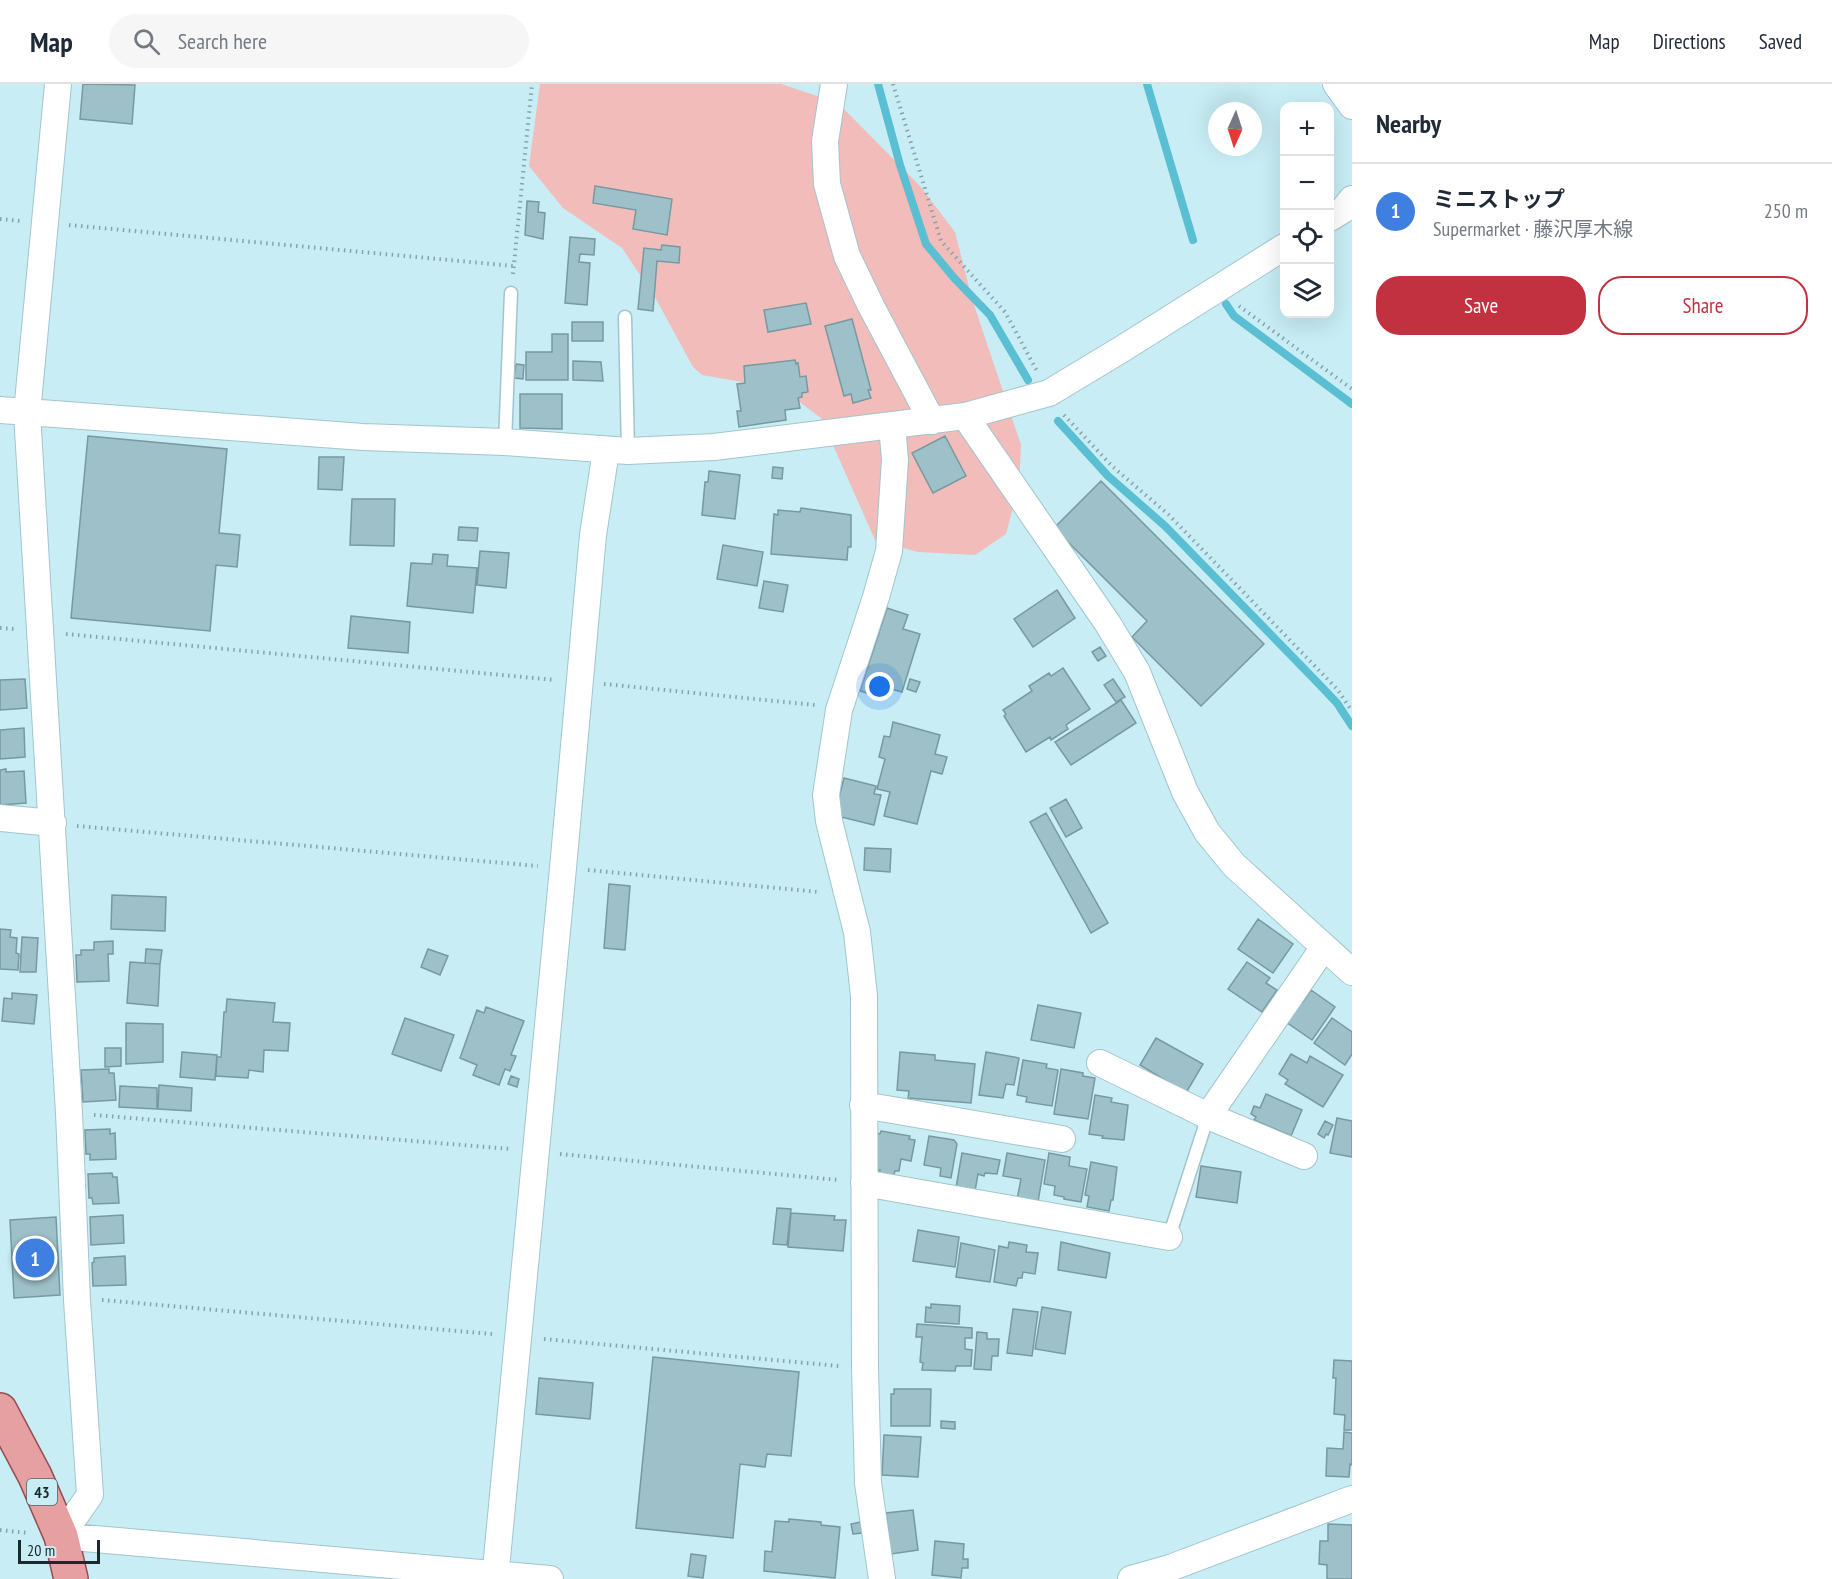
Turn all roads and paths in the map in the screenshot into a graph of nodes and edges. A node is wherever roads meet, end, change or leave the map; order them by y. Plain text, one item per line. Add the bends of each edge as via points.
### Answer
1 (58, 84) edge
2 (532, 84) edge
3 (834, 84) edge
4 (893, 84) edge
5 (1336, 84) edge
6 (1352, 106) edge
7 (1352, 199) edge
8 (1334, 215) edge
9 (0, 219) edge
10 (10, 220) dead end
11 (77, 226) dead end
12 (1280, 250) edge
13 (514, 266) junction
14 (1217, 289) junction
15 (511, 294) joint
16 (625, 317) dead end
17 (1352, 389) edge
18 (1049, 393) junction
19 (0, 410) edge
20 (27, 412) junction
21 (966, 417) junction
22 (932, 421) junction
23 (892, 425) junction
24 (506, 442) junction
25 (617, 451) junction
26 (0, 628) edge
27 (40, 632) junction
28 (579, 682) junction
29 (839, 710) junction
30 (1352, 711) edge
31 (0, 818) edge
32 (53, 823) junction
33 (563, 868) junction
34 (847, 894) junction
35 (1324, 947) junction
36 (1352, 972) edge
37 (1100, 1063) dead end
38 (863, 1105) junction
39 (69, 1113) junction
40 (1208, 1116) junction
41 (1062, 1139) dead end
42 (535, 1151) junction
43 (1304, 1156) dead end
44 (864, 1183) junction
45 (1169, 1237) joint
46 (77, 1300) junction
47 (518, 1337) junction
48 (865, 1368) junction
49 (0, 1410) edge
50 (1352, 1499) edge
51 (61, 1536) junction
52 (496, 1576) edge
53 (71, 1579) edge
54 (550, 1579) edge
55 (882, 1579) edge
56 (1131, 1579) edge

1 - 20 street
2 - 13 path
3 - 22 street via 825,141 826,184 847,256
4 - 18 path via 941,241 1005,312
5 - 6 street
7 - 8 street
9 - 10 path
11 - 13 path
12 - 14 street
13 - 15 path
14 - 17 path
14 - 18 street
15 - 24 lane
16 - 25 lane
18 - 21 street
18 - 30 path via 1113,467 1169,515 1337,689
19 - 20 street
20 - 24 street
20 - 27 street
21 - 22 street
21 - 35 street via 1137,672 1185,792 1207,832 1234,865
22 - 23 street
23 - 25 street via 714,447
23 - 29 street via 895,460 889,551
24 - 25 street
25 - 28 street via 593,535
26 - 27 path
27 - 28 path
27 - 32 street
28 - 29 path
28 - 33 street
29 - 34 street via 826,795
31 - 32 street
32 - 33 path
32 - 39 street
33 - 34 path
33 - 42 street
34 - 38 street via 857,932 864,996
35 - 36 street
35 - 40 street
37 - 40 street
38 - 41 street
38 - 44 street
39 - 42 path
39 - 46 street
40 - 43 street
40 - 45 lane
42 - 44 path
42 - 47 street
44 - 45 street
44 - 48 street
46 - 47 path
46 - 51 street via 90,1495
47 - 48 path
47 - 52 street
48 - 55 street via 868,1483
49 - 51 main road, 43
50 - 56 street via 1161,1572
51 - 52 street
51 - 53 main road, 43
52 - 54 street

